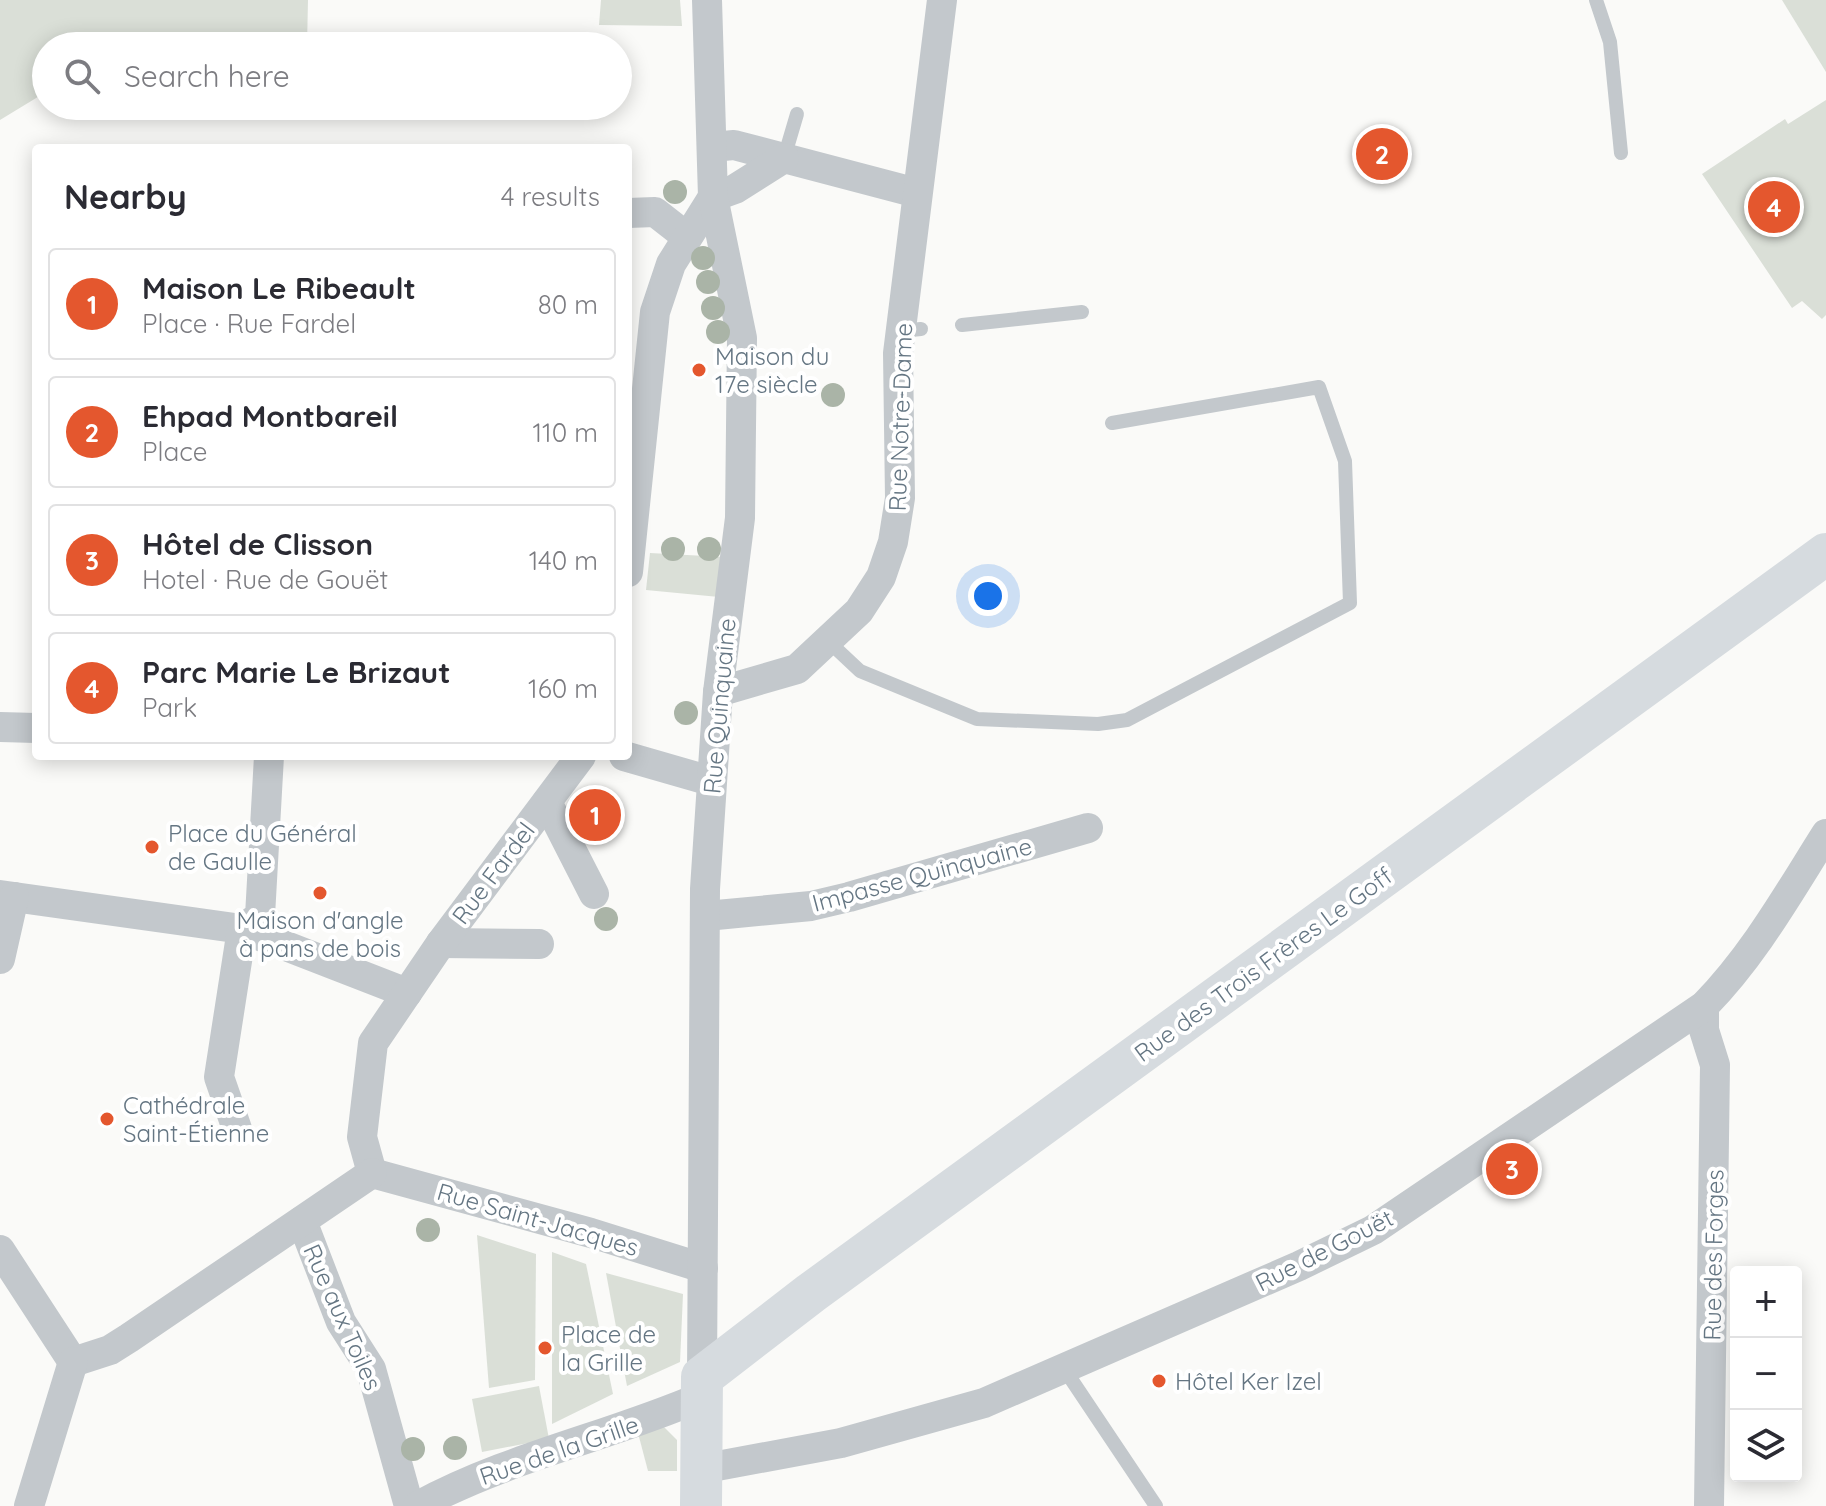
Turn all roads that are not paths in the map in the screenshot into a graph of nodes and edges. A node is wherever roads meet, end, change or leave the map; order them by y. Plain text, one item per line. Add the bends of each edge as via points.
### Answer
1 (707, 0) edge
2 (942, 0) edge
3 (1596, 0) edge
4 (797, 114) dead end
5 (712, 147) junction
6 (1621, 153) dead end
7 (784, 158) junction
8 (917, 193) junction
9 (713, 197) junction
10 (632, 213) edge
11 (687, 237) junction
12 (1082, 312) dead end
13 (962, 325) dead end
14 (1112, 423) dead end
15 (632, 533) edge
16 (1826, 554) edge
17 (828, 641) junction
18 (718, 692) junction
19 (0, 727) edge
20 (32, 728) edge
21 (632, 758) edge
22 (269, 760) edge
23 (578, 760) edge
24 (711, 781) junction
25 (547, 802) junction
26 (1088, 828) dead end
27 (1826, 834) edge
28 (594, 894) dead end
29 (7, 896) edge
30 (706, 916) junction
31 (242, 929) junction
32 (441, 943) junction
33 (539, 944) dead end
34 (0, 959) edge
35 (407, 993) junction
36 (1704, 1006) junction
37 (237, 1129) dead end
38 (372, 1173) junction
39 (302, 1221) junction
40 (0, 1250) edge
41 (703, 1268) junction
42 (73, 1362) junction
43 (1065, 1370) junction
44 (702, 1387) junction
45 (701, 1488) edge
46 (437, 1501) edge
47 (29, 1506) edge
48 (409, 1506) edge
49 (1156, 1506) edge
50 (1709, 1506) edge

1 - 5 street, Rue Quinquaine
2 - 8 street, Rue Notre-Dame
3 - 6 lane via 1610,42
4 - 7 lane
5 - 7 street via 734,145
5 - 9 street, Rue Quinquaine
7 - 8 street
7 - 9 street
8 - 17 street, Rue Notre-Dame via 893,542 874,589
9 - 11 street
9 - 18 street, Rue Quinquaine via 742,338 740,518
10 - 11 street via 655,212
11 - 15 street via 666,275 655,312
12 - 13 lane
14 - 17 lane via 1319,387 1345,461 1350,603 1127,720 1098,724 977,719 860,671
16 - 44 street, Rue des Trois Frères Le Goff via 811,1293
17 - 18 street, Rue Notre-Dame via 797,669
18 - 24 street, Rue Quinquaine
19 - 20 street
21 - 24 street
22 - 31 street via 260,916
23 - 25 street, Rue Fardel
24 - 30 street, Rue Quinquaine
25 - 28 street
25 - 32 street, Rue Fardel
26 - 30 street, Impasse Quinquaine via 823,903
27 - 36 street, Rue de Gouët via 1760,940
29 - 31 street
29 - 34 street
30 - 41 street, Rue Quinquaine
31 - 35 street
31 - 37 street via 219,1077
32 - 33 street
32 - 35 street, Rue Fardel
35 - 38 street, Rue Fardel via 373,1043 362,1137
36 - 43 street, Rue de Gouët via 1373,1230
36 - 50 street, Rue des Forges via 1704,1030 1715,1065
38 - 39 street
38 - 41 street, Rue Saint-Jacques
39 - 42 street via 110,1350
39 - 48 street, Rue aux Toiles via 341,1322 371,1369
40 - 42 street
41 - 44 street, Rue Quinquaine
42 - 47 street
43 - 45 street, Rue de Gouët via 984,1403
43 - 49 lane
44 - 45 street
44 - 46 street, Rue de la Grille via 632,1424 513,1463

